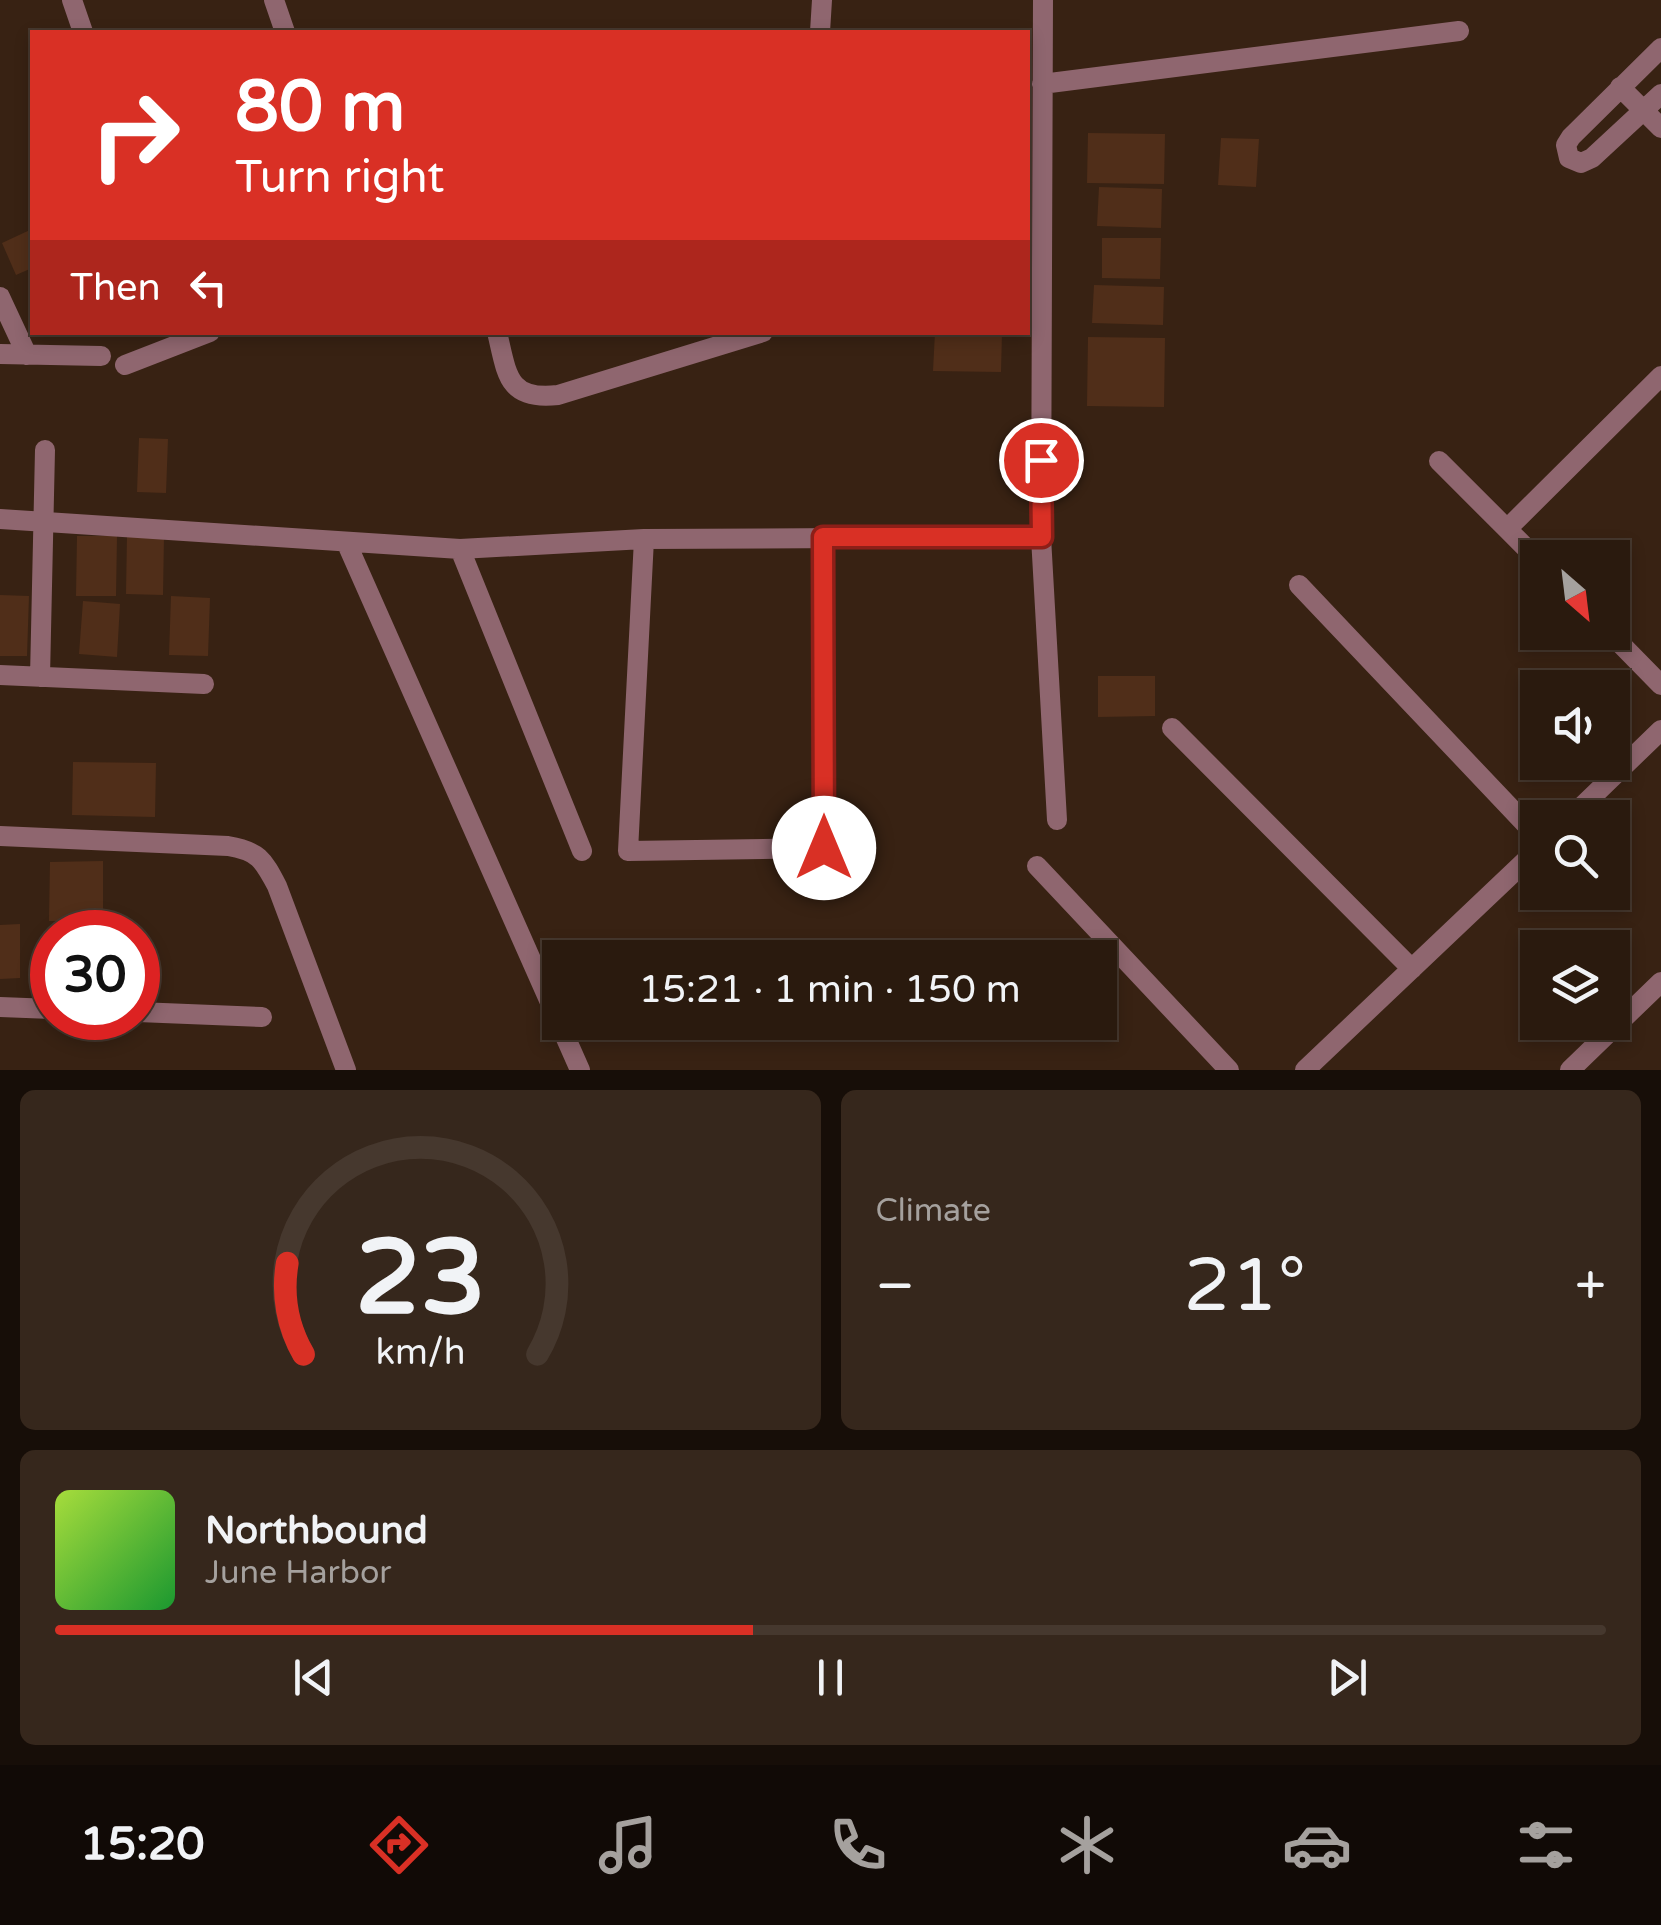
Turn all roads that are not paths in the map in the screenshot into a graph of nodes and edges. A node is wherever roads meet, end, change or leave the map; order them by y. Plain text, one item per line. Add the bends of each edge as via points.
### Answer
1 (72, 0) edge
2 (274, 0) edge
3 (822, 0) edge
4 (1043, 0) edge
5 (82, 30) edge
6 (283, 30) edge
7 (820, 30) edge
8 (1458, 30) dead end
9 (1661, 48) edge
10 (1042, 84) junction
11 (1620, 87) junction
12 (1661, 94) edge
13 (1644, 110) junction
14 (1661, 128) edge
15 (0, 297) edge
16 (1034, 306) edge
17 (498, 335) edge
18 (752, 335) edge
19 (183, 336) edge
20 (0, 354) edge
21 (27, 356) junction
22 (102, 356) dead end
23 (125, 364) dead end
24 (1656, 390) edge
25 (45, 450) dead end
26 (1439, 460) dead end
27 (0, 519) edge
28 (44, 522) junction
29 (1507, 529) junction
30 (823, 537) junction
31 (1042, 537) junction
32 (644, 539) junction
33 (1520, 542) edge
34 (347, 544) junction
35 (460, 549) junction
36 (1299, 585) dead end
37 (1627, 650) edge
38 (0, 675) edge
39 (40, 677) junction
40 (204, 684) dead end
41 (1661, 685) edge
42 (1172, 728) dead end
43 (1661, 730) edge
44 (1589, 800) edge
45 (1520, 818) edge
46 (1057, 820) dead end
47 (0, 836) edge
48 (582, 850) dead end
49 (1037, 866) dead end
50 (1520, 866) edge
51 (1412, 969) junction
52 (1661, 982) edge
53 (0, 1007) edge
54 (30, 1008) edge
55 (160, 1013) edge
56 (262, 1017) dead end
57 (346, 1070) edge
58 (580, 1070) edge
59 (1229, 1070) edge
60 (1306, 1070) edge
61 (1570, 1070) edge

1 - 5 street
2 - 6 street
3 - 7 street
4 - 10 street
8 - 10 street
9 - 11 street
10 - 16 street
11 - 13 street
11 - 13 street via 1570,137 1569,158 1592,158
12 - 13 street
13 - 14 street
15 - 21 street
16 - 31 street
17 - 18 street via 517,390 536,398
19 - 23 street
20 - 21 street
21 - 22 street
24 - 29 street
25 - 28 street
26 - 29 street
27 - 28 street
28 - 34 street
28 - 39 street
29 - 33 street
30 - 31 street
30 - 32 street
30 - 32 street via 824,848 628,851
31 - 46 street
32 - 35 street
34 - 35 street
34 - 58 street
35 - 48 street
36 - 45 street
37 - 41 street
38 - 39 street
39 - 40 street
42 - 51 street
43 - 44 street
47 - 57 street via 251,850 277,886
49 - 59 street
50 - 51 street
51 - 60 street
52 - 61 street
53 - 54 street
55 - 56 street

